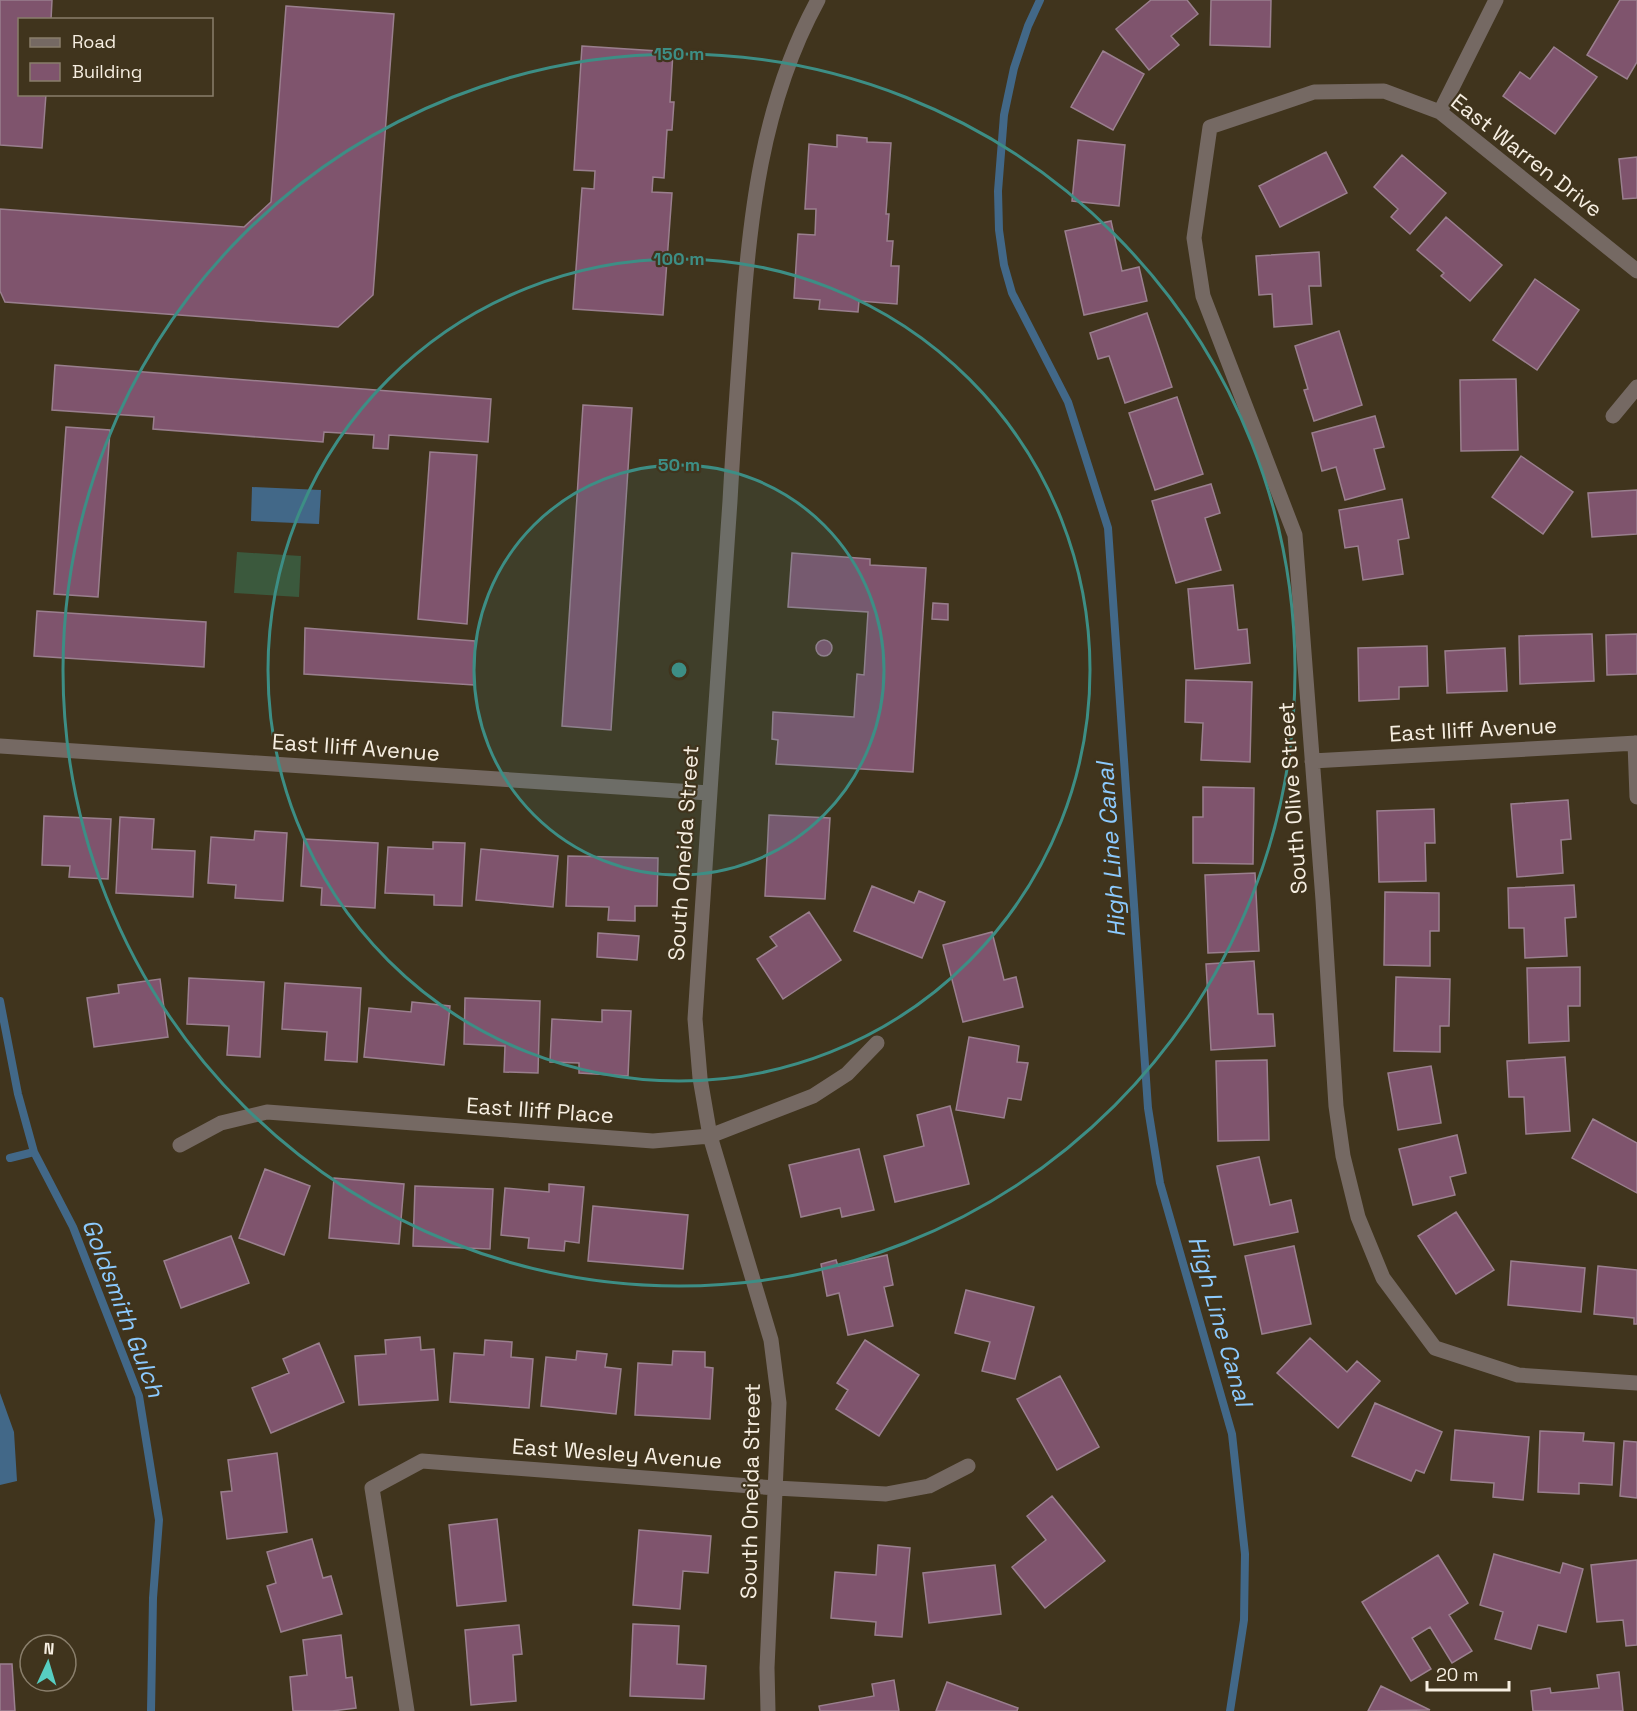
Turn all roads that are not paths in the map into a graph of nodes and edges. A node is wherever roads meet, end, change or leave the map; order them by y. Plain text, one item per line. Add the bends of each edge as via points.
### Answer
1 (818, 0) edge
2 (1496, 0) edge
3 (1440, 112) junction
4 (1194, 238) joint
5 (1637, 272) edge
6 (1637, 387) edge
7 (1613, 416) dead end
8 (1636, 743) edge
9 (0, 746) edge
10 (1312, 761) junction
11 (709, 793) junction
12 (1637, 797) edge
13 (878, 1043) dead end
14 (710, 1136) junction
15 (180, 1145) dead end
16 (1637, 1383) edge
17 (968, 1466) dead end
18 (776, 1488) junction
19 (407, 1711) edge
20 (768, 1711) edge

1 - 11 street, South Oneida Street via 777,99 751,219
2 - 3 street
3 - 4 street, East Warren Drive via 1384,91 1314,92 1210,127
3 - 5 street, East Warren Drive
4 - 10 street, South Olive Street via 1203,296 1295,535
6 - 7 street
8 - 10 street, East Iliff Avenue
8 - 12 street
9 - 11 street, East Iliff Avenue
10 - 16 street, South Olive Street via 1336,1106 1358,1217 1383,1278 1435,1348 1518,1375
11 - 14 street, South Oneida Street via 696,1019 700,1078
13 - 14 street, East Iliff Place via 847,1074 813,1096
14 - 15 street, East Iliff Place via 653,1141 267,1112 221,1123
14 - 18 street, South Oneida Street via 771,1340 779,1403
17 - 18 street, East Wesley Avenue via 929,1486 886,1494
18 - 19 street, East Wesley Avenue via 422,1461 372,1488
18 - 20 street, South Oneida Street

